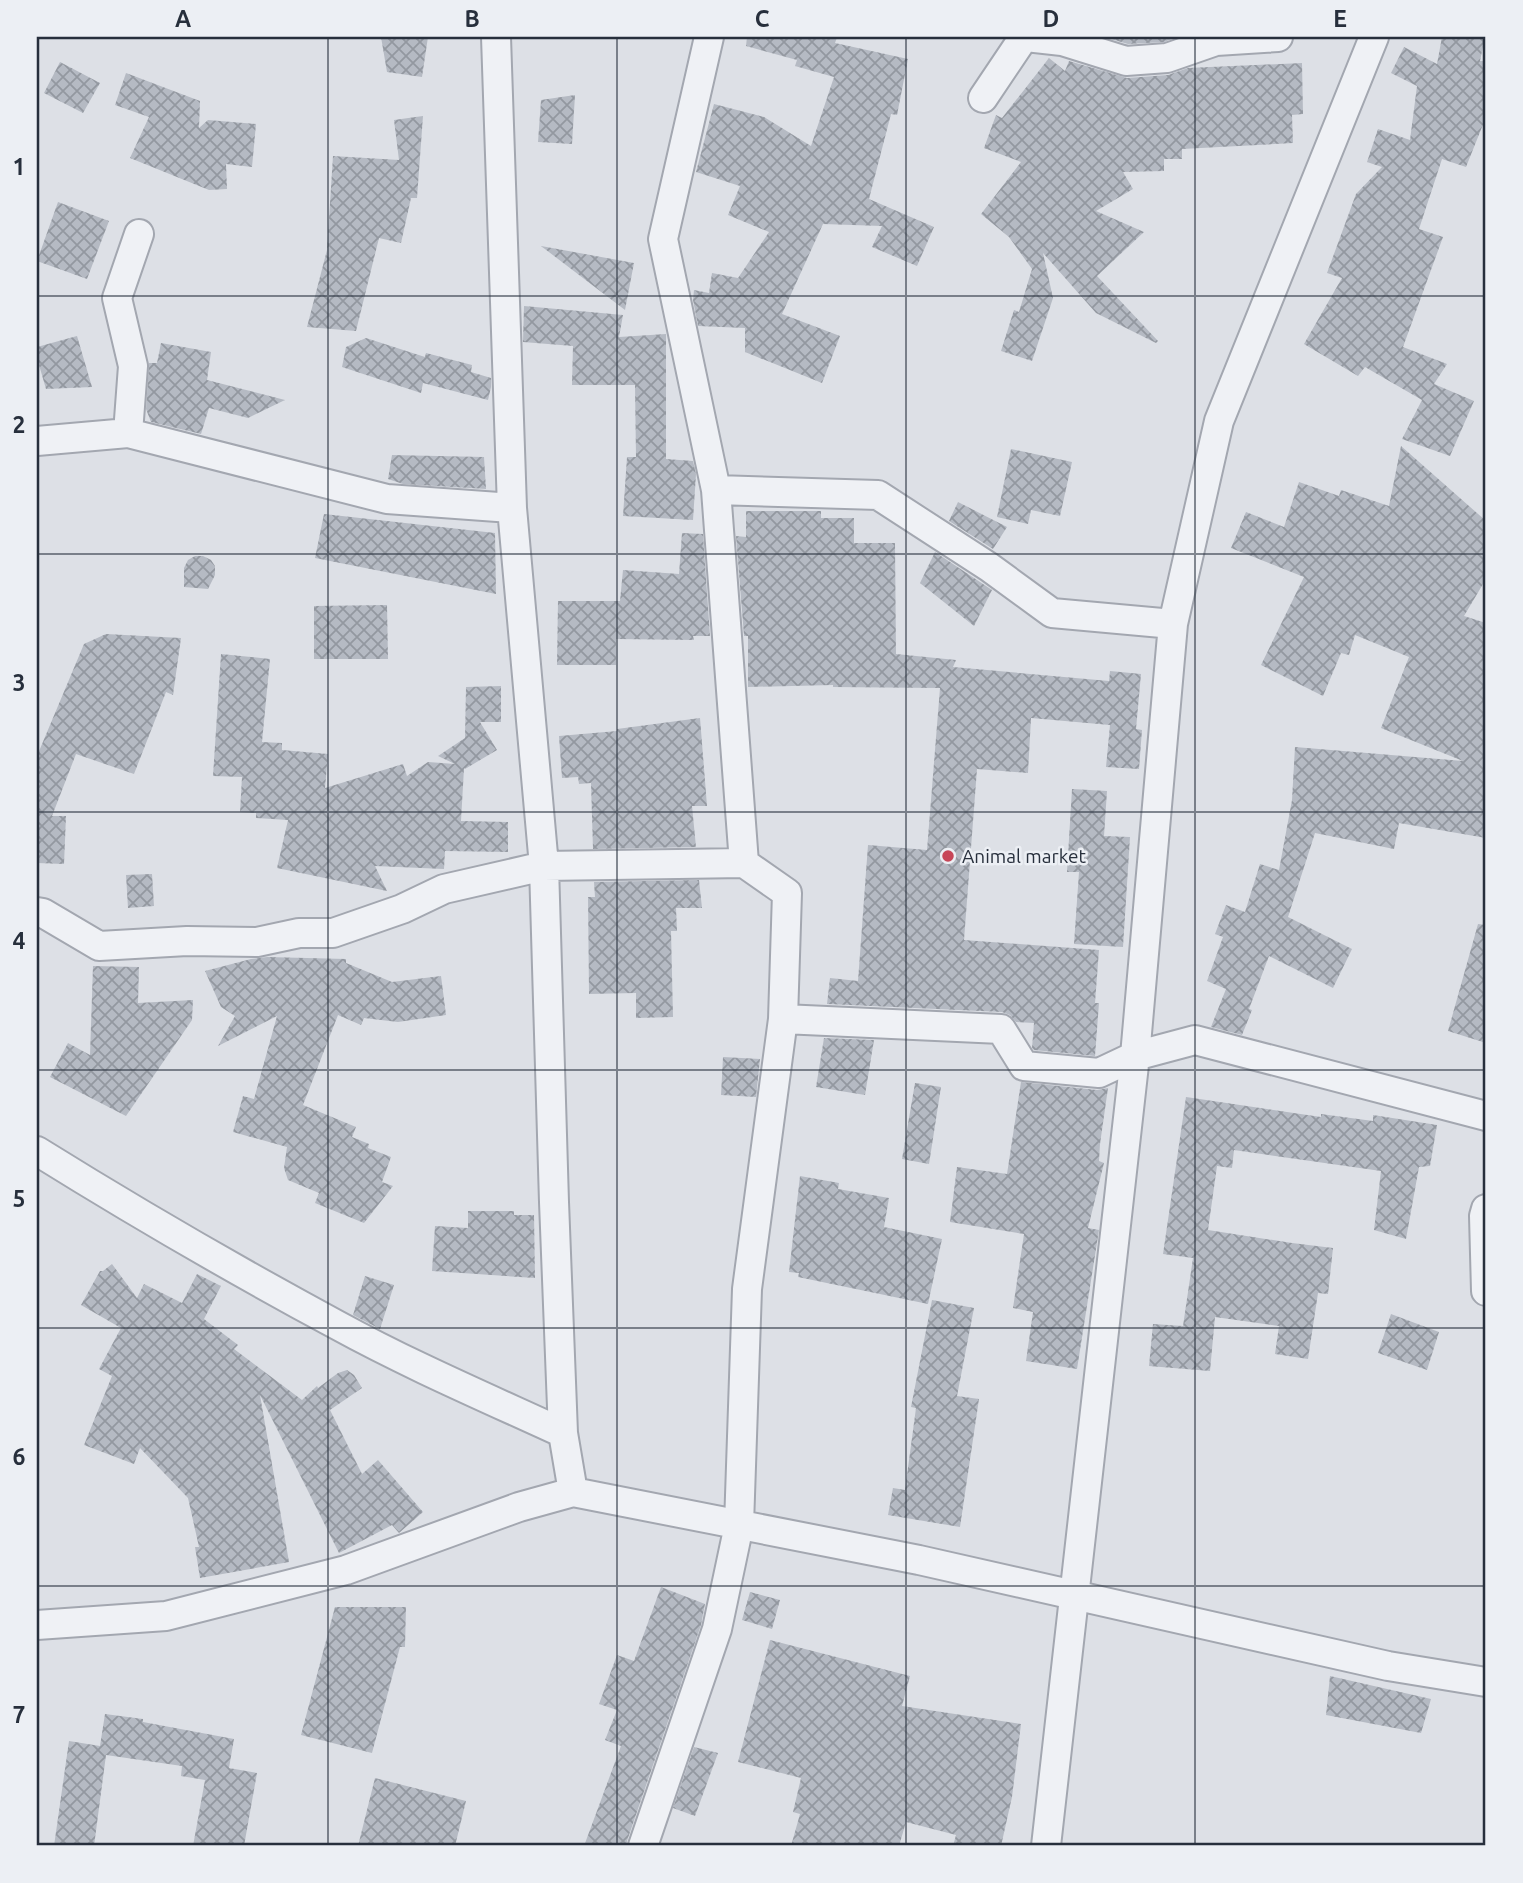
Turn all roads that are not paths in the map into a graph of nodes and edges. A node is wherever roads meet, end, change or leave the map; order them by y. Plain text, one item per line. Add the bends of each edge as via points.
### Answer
1 (496, 37) edge
2 (709, 37) edge
3 (1025, 37) edge
4 (1278, 37) edge
5 (1374, 37) edge
6 (983, 98) dead end
7 (139, 234) dead end
8 (128, 433) junction
9 (37, 440) edge
10 (716, 490) junction
11 (512, 508) junction
12 (1173, 624) junction
13 (744, 863) junction
14 (544, 866) junction
15 (37, 912) edge
16 (783, 1018) junction
17 (1135, 1056) junction
18 (1486, 1116) edge
19 (37, 1151) edge
20 (1486, 1209) edge
21 (1486, 1291) edge
22 (563, 1433) junction
23 (573, 1492) junction
24 (738, 1525) junction
25 (1075, 1596) junction
26 (37, 1625) edge
27 (1486, 1682) edge
28 (643, 1846) edge
29 (1046, 1846) edge

1 - 11 street
2 - 10 street via 663,239
3 - 4 street via 1062,41 1126,61 1167,58 1216,41
3 - 6 street
5 - 12 street via 1219,421
7 - 8 street via 117,298 133,366
8 - 9 street
8 - 11 street via 387,499
10 - 12 street via 878,495 1052,613
10 - 13 street
11 - 14 street
12 - 17 street
13 - 14 street
13 - 16 street via 787,893
14 - 15 street via 444,889 333,933 299,933 257,942 99,946
14 - 22 street
16 - 17 street via 1001,1029 1024,1066 1099,1073
16 - 24 street via 747,1289
17 - 18 street via 1195,1040
17 - 25 street
19 - 22 street via 337,1325
20 - 21 street
22 - 23 street
23 - 24 street
23 - 26 street via 346,1570 166,1616
24 - 25 street
24 - 28 street via 717,1629
25 - 27 street via 1388,1666
25 - 29 street

